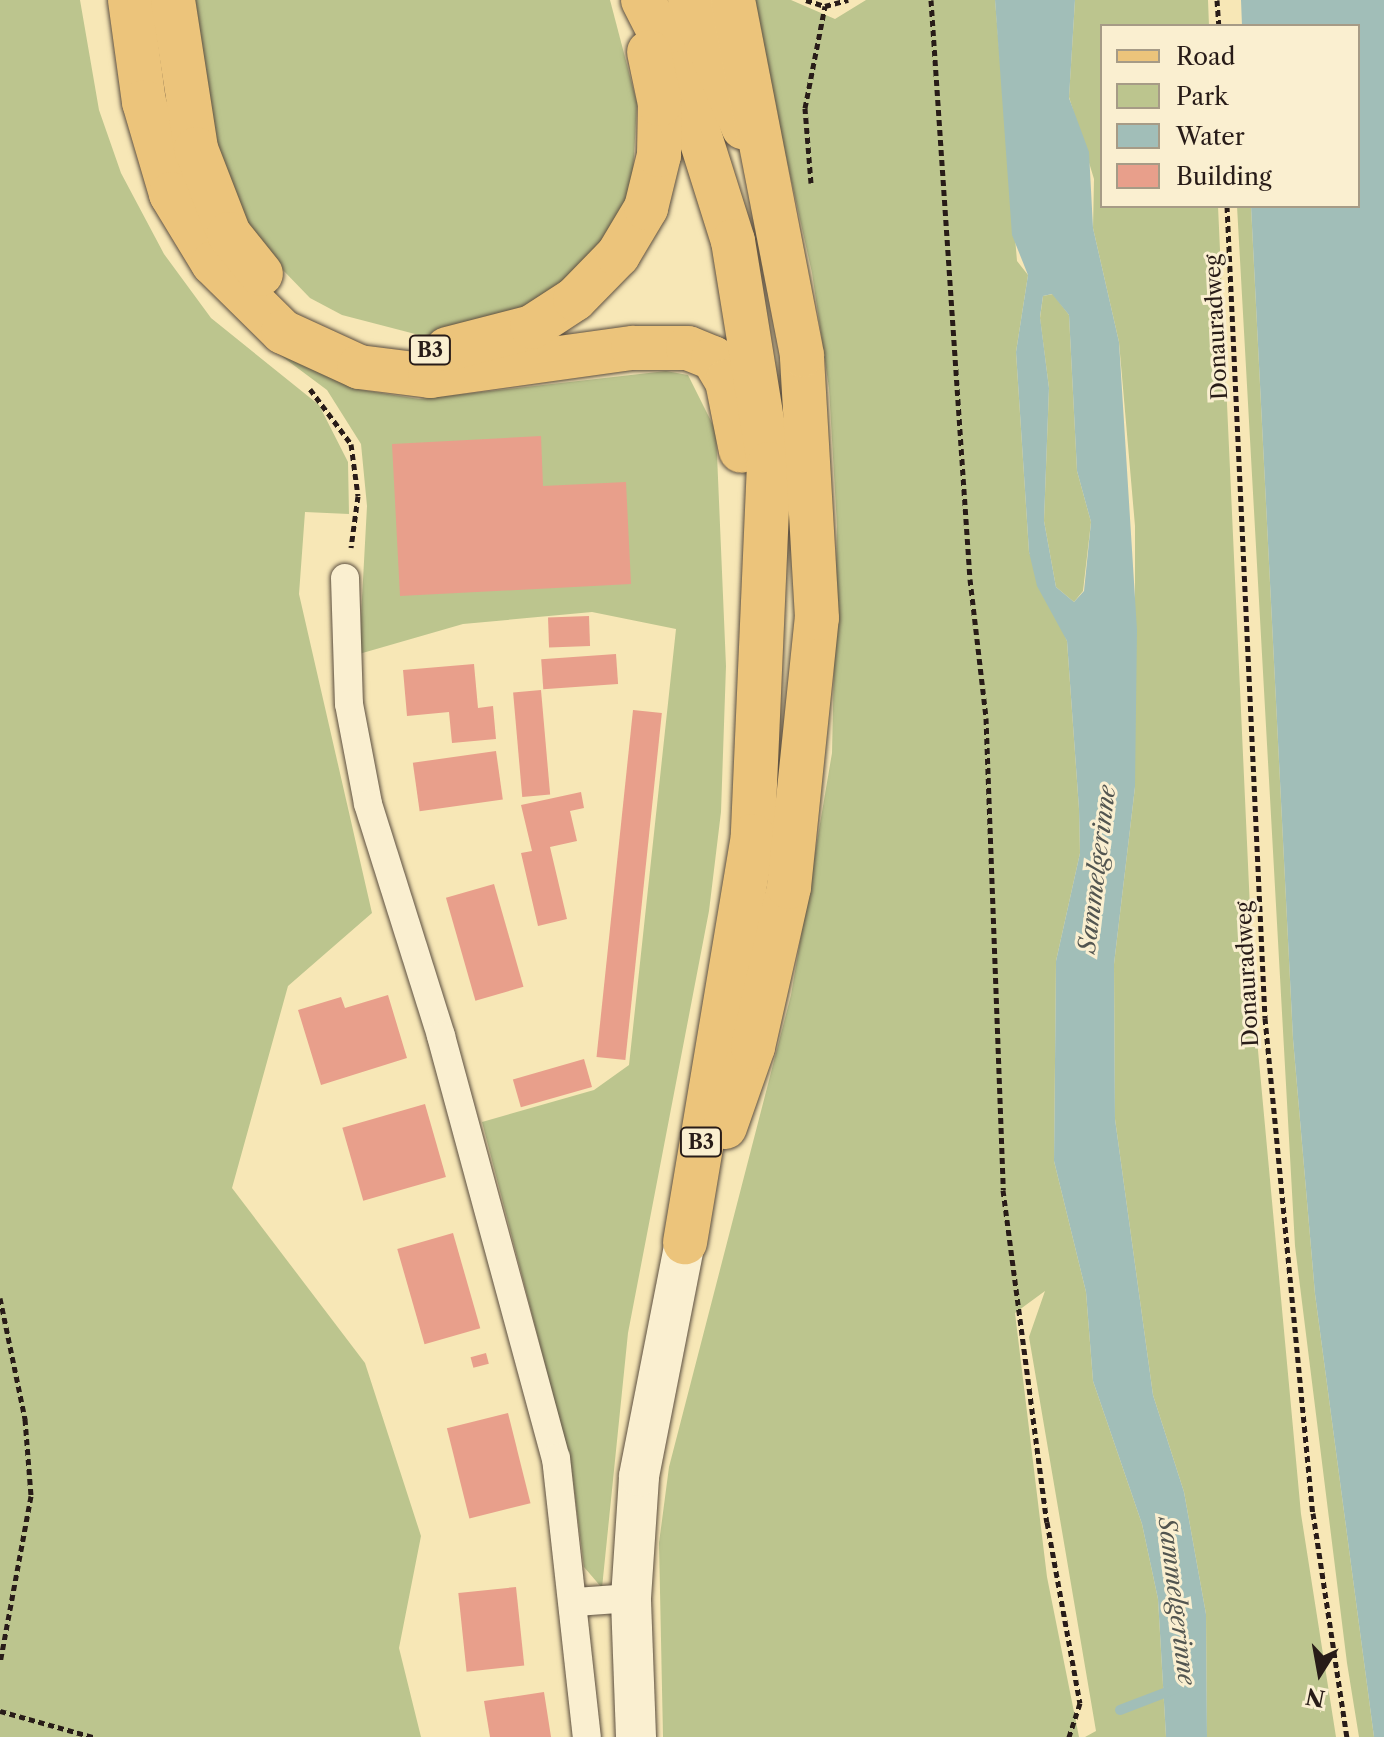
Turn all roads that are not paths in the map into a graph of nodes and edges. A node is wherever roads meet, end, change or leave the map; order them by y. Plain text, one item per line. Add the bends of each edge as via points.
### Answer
1 (130, 0) edge
2 (173, 0) edge
3 (634, 0) edge
4 (643, 0) edge
5 (690, 0) edge
6 (733, 0) edge
7 (770, 188) junction
8 (345, 578) dead end
9 (762, 584) junction
10 (685, 1242) junction
11 (631, 1598) junction
12 (576, 1602) junction
13 (587, 1737) edge
14 (636, 1737) edge

1 - 9 main road, B3 via 144,102 171,194 245,301 321,353 393,375 488,371 633,348 702,351 718,366 734,402
2 - 3 main road, B3 via 196,149 229,234 248,260 302,313 331,329 398,349 434,350 506,337 555,314 597,279 633,233 654,179 661,131
4 - 9 main road, B3 via 680,73 718,185 747,307 769,464
5 - 7 main road, B3
6 - 7 main road
7 - 10 main road, B3 via 810,429 815,686 772,971
8 - 12 street via 344,660 361,774 520,1314 556,1458
9 - 10 main road, B3 via 753,836
10 - 11 main road via 649,1406
11 - 12 street
11 - 14 main road
12 - 13 street

